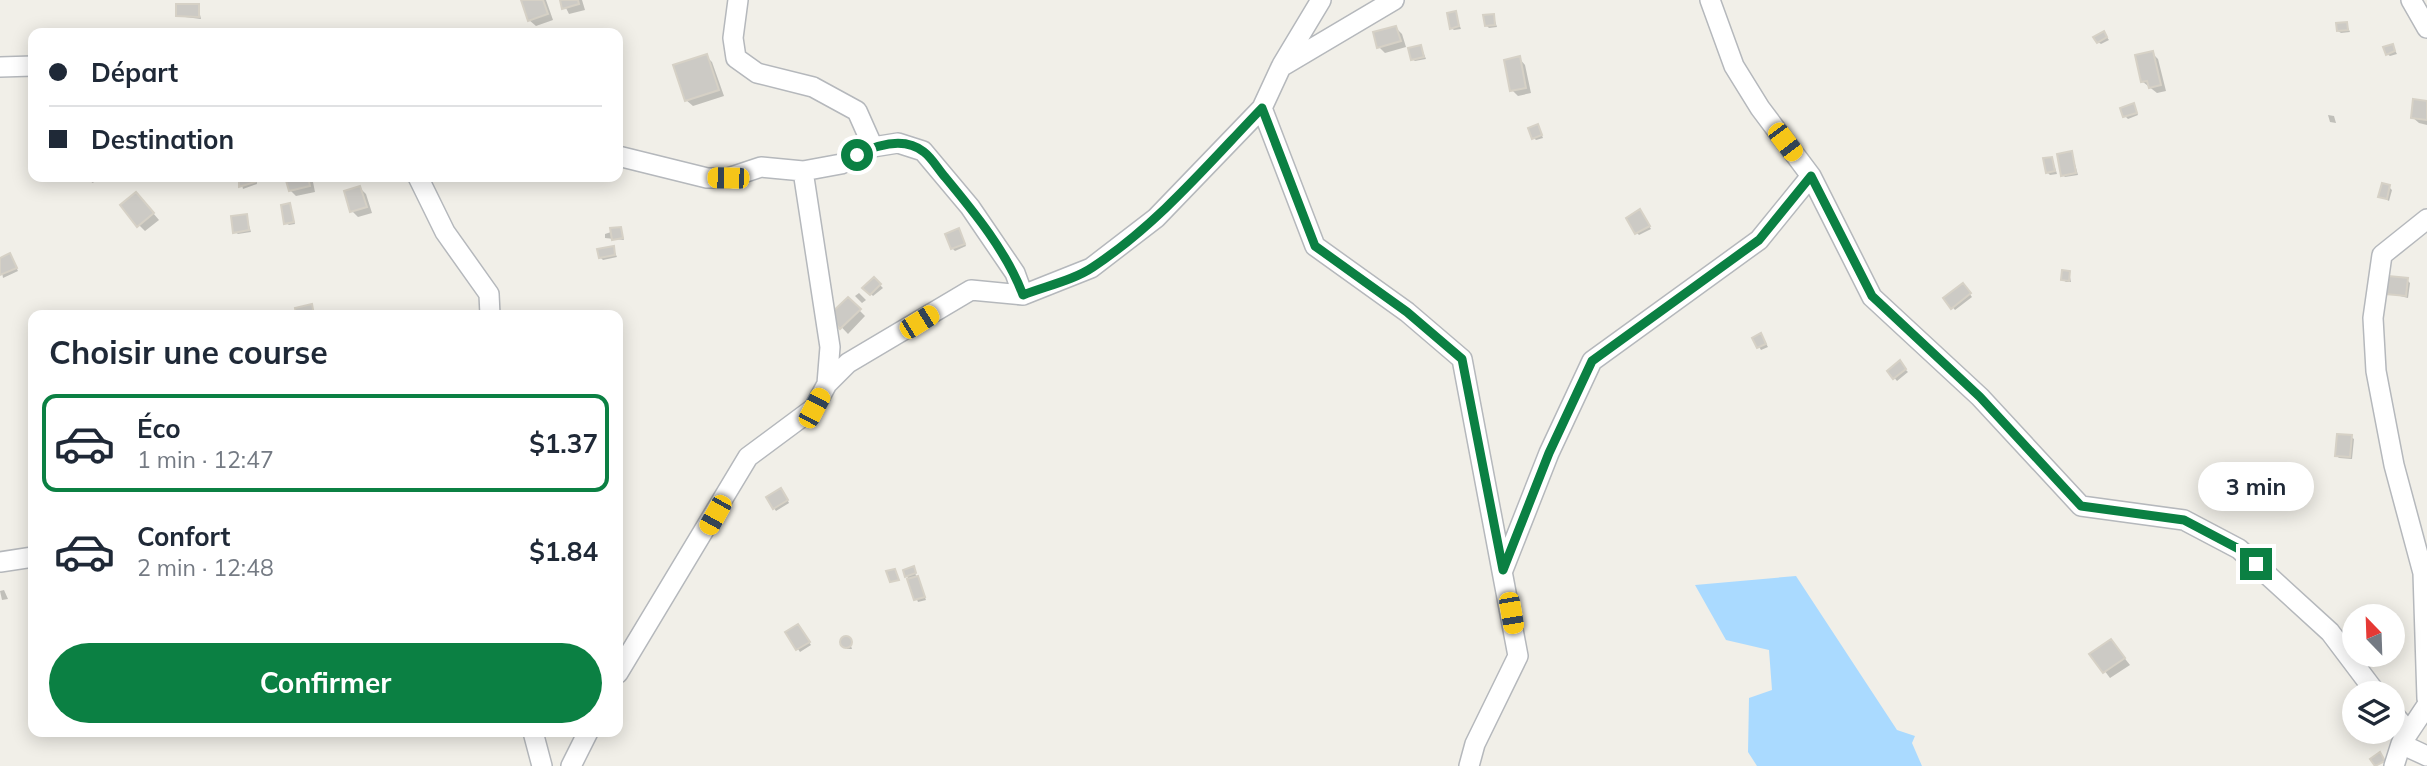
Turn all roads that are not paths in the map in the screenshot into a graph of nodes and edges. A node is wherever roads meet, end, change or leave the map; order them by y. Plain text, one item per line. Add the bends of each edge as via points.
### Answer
1 (738, 0) edge
2 (1321, 0) edge
3 (1392, 0) edge
4 (1710, 0) edge
5 (2411, 0) edge
6 (2427, 28) edge
7 (28, 66) edge
8 (0, 67) edge
9 (1281, 67) junction
10 (1262, 108) junction
11 (873, 147) junction
12 (623, 157) edge
13 (803, 171) junction
14 (1811, 176) junction
15 (420, 182) edge
16 (2427, 219) edge
17 (1023, 295) junction
18 (490, 310) edge
19 (827, 384) junction
20 (28, 558) edge
21 (0, 562) edge
22 (1503, 570) junction
23 (623, 665) edge
24 (2367, 681) edge
25 (2427, 699) edge
26 (2427, 705) edge
27 (534, 737) edge
28 (586, 737) edge
29 (2405, 738) edge
30 (2401, 744) joint
31 (2427, 756) edge
32 (542, 766) edge
33 (571, 766) edge
34 (1469, 766) edge
35 (2394, 766) edge

1 - 11 street via 733,38 736,58 757,73 813,87 857,111
2 - 9 street
3 - 9 street
4 - 14 street via 1734,66
5 - 6 street
7 - 8 street
9 - 10 street
10 - 17 street via 1156,218 1091,268
10 - 22 street via 1315,246 1407,312 1462,359
11 - 13 street via 841,164
11 - 17 street via 898,143 923,151 970,207 1015,273
12 - 13 street via 707,178 728,178 761,167
13 - 19 street via 830,347
14 - 22 street via 1759,240 1592,361 1549,453
14 - 24 street via 1872,296 1980,397 2081,506 2184,520 2239,549 2330,632
15 - 18 street via 445,232 489,294
16 - 25 street via 2382,255 2373,318 2376,371 2394,465 2423,573
17 - 19 street via 971,289 848,363
19 - 23 street via 814,408 748,457
20 - 21 street
22 - 34 street via 1518,656
26 - 29 street
27 - 32 street
28 - 33 street
30 - 31 street
30 - 35 street

